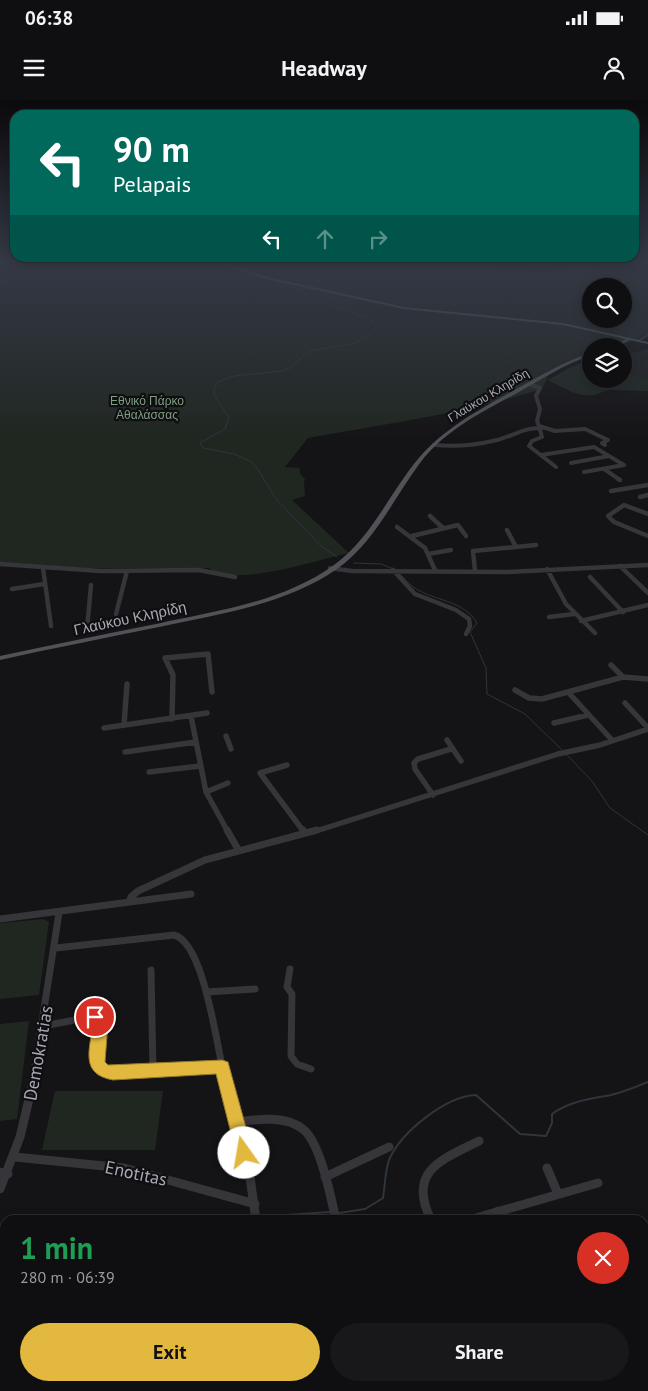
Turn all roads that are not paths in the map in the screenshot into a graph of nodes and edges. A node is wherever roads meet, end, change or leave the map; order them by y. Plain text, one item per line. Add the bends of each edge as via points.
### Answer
1 (516, 319) edge
2 (608, 335) junction
3 (648, 335) edge
4 (615, 338) edge
5 (622, 338) edge
6 (632, 340) edge
7 (638, 341) junction
8 (648, 343) edge
9 (632, 345) edge
10 (582, 358) edge
11 (529, 384) junction
12 (538, 419) junction
13 (526, 428) junction
14 (541, 428) junction
15 (434, 445) junction
16 (605, 445) dead end
17 (541, 455) junction
18 (609, 456) junction
19 (572, 463) dead end
20 (556, 466) dead end
21 (604, 469) junction
22 (584, 472) dead end
23 (620, 480) dead end
24 (648, 485) edge
25 (611, 491) dead end
26 (648, 495) edge
27 (640, 497) dead end
28 (648, 514) edge
29 (430, 516) dead end
30 (397, 527) dead end
31 (443, 528) junction
32 (507, 530) dead end
33 (412, 536) junction
34 (466, 536) dead end
35 (648, 536) edge
36 (536, 545) dead end
37 (516, 547) junction
38 (451, 550) dead end
39 (428, 554) junction
40 (0, 564) edge
41 (648, 565) edge
42 (620, 566) junction
43 (43, 568) junction
44 (332, 568) junction
45 (394, 570) junction
46 (435, 570) junction
47 (547, 570) junction
48 (127, 571) junction
49 (475, 571) junction
50 (236, 577) dead end
51 (590, 577) dead end
52 (44, 584) junction
53 (91, 585) dead end
54 (12, 588) dead end
55 (648, 593) edge
56 (648, 605) edge
57 (623, 612) junction
58 (116, 614) dead end
59 (574, 614) junction
60 (549, 617) dead end
61 (581, 621) junction
62 (52, 626) dead end
63 (87, 629) dead end
64 (595, 633) dead end
65 (466, 634) dead end
66 (0, 658) edge
67 (611, 665) dead end
68 (623, 677) junction
69 (648, 679) edge
70 (127, 684) dead end
71 (515, 690) dead end
72 (212, 692) dead end
73 (568, 692) junction
74 (625, 703) dead end
75 (207, 713) dead end
76 (588, 715) junction
77 (190, 716) junction
78 (172, 719) junction
79 (554, 723) dead end
80 (124, 725) junction
81 (104, 728) dead end
82 (648, 728) edge
83 (226, 736) dead end
84 (447, 740) dead end
85 (612, 740) junction
86 (196, 742) junction
87 (231, 749) dead end
88 (451, 749) junction
89 (125, 752) dead end
90 (461, 761) dead end
91 (287, 765) dead end
92 (200, 766) junction
93 (149, 772) dead end
94 (228, 783) dead end
95 (206, 792) junction
96 (433, 795) junction
97 (305, 833) junction
98 (239, 851) junction
99 (191, 894) dead end
100 (129, 902) junction
101 (59, 913) junction
102 (0, 919) edge
103 (56, 948) junction
104 (290, 969) dead end
105 (151, 970) dead end
106 (255, 989) dead end
107 (207, 992) junction
108 (42, 1026) junction
109 (222, 1067) junction
110 (310, 1069) dead end
111 (153, 1071) junction
112 (237, 1122) junction
113 (479, 1141) dead end
114 (389, 1147) dead end
115 (15, 1157) junction
116 (547, 1168) dead end
117 (4, 1173) edge
118 (325, 1178) junction
119 (598, 1183) dead end
120 (0, 1189) edge
121 (558, 1194) junction
122 (255, 1204) junction
123 (256, 1215) edge
124 (335, 1215) edge
125 (429, 1215) edge
126 (502, 1215) edge

1 - 2 main road
2 - 4 main road
2 - 5 main road
3 - 7 street
6 - 7 main road
7 - 8 main road
8 - 9 main road
10 - 11 main road, Γλαύκου Κληρίδη
11 - 12 street via 540,388 536,396 540,409
11 - 15 main road, Γλαύκου Κληρίδη via 466,420
12 - 13 street
12 - 14 street
13 - 14 street
13 - 15 street via 498,440
14 - 16 street via 555,431 585,429 608,440 602,443
14 - 17 street via 542,436 529,444
15 - 44 main road, Γλαύκου Κληρίδη via 365,540
17 - 18 street via 594,447
17 - 20 street
18 - 19 street
18 - 21 street via 624,465
21 - 22 street
21 - 23 street
24 - 25 street
26 - 27 street
28 - 35 street via 624,505 608,516 614,522
29 - 31 street
30 - 33 street
31 - 33 street
31 - 34 street via 458,525
32 - 37 street
33 - 39 street
36 - 37 street
37 - 49 street via 474,551
38 - 39 street
39 - 46 street
40 - 43 street
41 - 42 street
42 - 47 street
42 - 55 street
43 - 48 street
43 - 52 street
44 - 45 street
44 - 66 main road, Γλαύκου Κληρίδη via 292,590 221,612
45 - 46 street
45 - 65 street via 415,594 458,610 469,619
46 - 49 street
47 - 49 street
47 - 59 street via 557,594
48 - 50 street via 199,570
48 - 58 street
51 - 57 street
52 - 54 street
52 - 62 street
53 - 63 street
56 - 57 street
57 - 61 street
59 - 60 street
59 - 61 street
61 - 64 street
67 - 68 street
68 - 69 street
68 - 73 street
70 - 80 street
71 - 73 street via 537,700
72 - 78 street via 208,654 165,658 173,675
73 - 76 street
74 - 82 street
75 - 77 street
76 - 79 street
76 - 85 street
77 - 78 street
77 - 86 street
78 - 80 street
80 - 81 street
82 - 85 street
83 - 87 street
84 - 88 street
85 - 96 street
86 - 89 street
86 - 92 street
88 - 90 street
88 - 96 street via 414,763
91 - 97 street via 260,773
92 - 93 street
92 - 95 street
94 - 95 street
95 - 98 street
96 - 97 street
97 - 98 street
98 - 100 street via 193,864 135,893
99 - 100 street
100 - 101 street
101 - 102 street
101 - 103 street, Demokratias
103 - 107 street via 178,936 190,947
103 - 108 street, Demokratias
104 - 110 street via 287,987 292,994 291,1056 295,1063
105 - 111 street
106 - 107 street
107 - 109 street
108 - 111 street via 98,1018 97,1059 100,1068 110,1073
108 - 115 street, Demokratias via 29,1106
109 - 111 street
109 - 112 street
112 - 118 street via 274,1120 304,1130 313,1142
112 - 122 street
113 - 125 street via 439,1163 426,1178 423,1196
114 - 118 street
115 - 117 street, Demokratias
115 - 122 street, Enotitas via 124,1168
116 - 121 street
117 - 120 street, Demokratias
118 - 124 street
119 - 121 street
121 - 126 street via 520,1204
122 - 123 street

